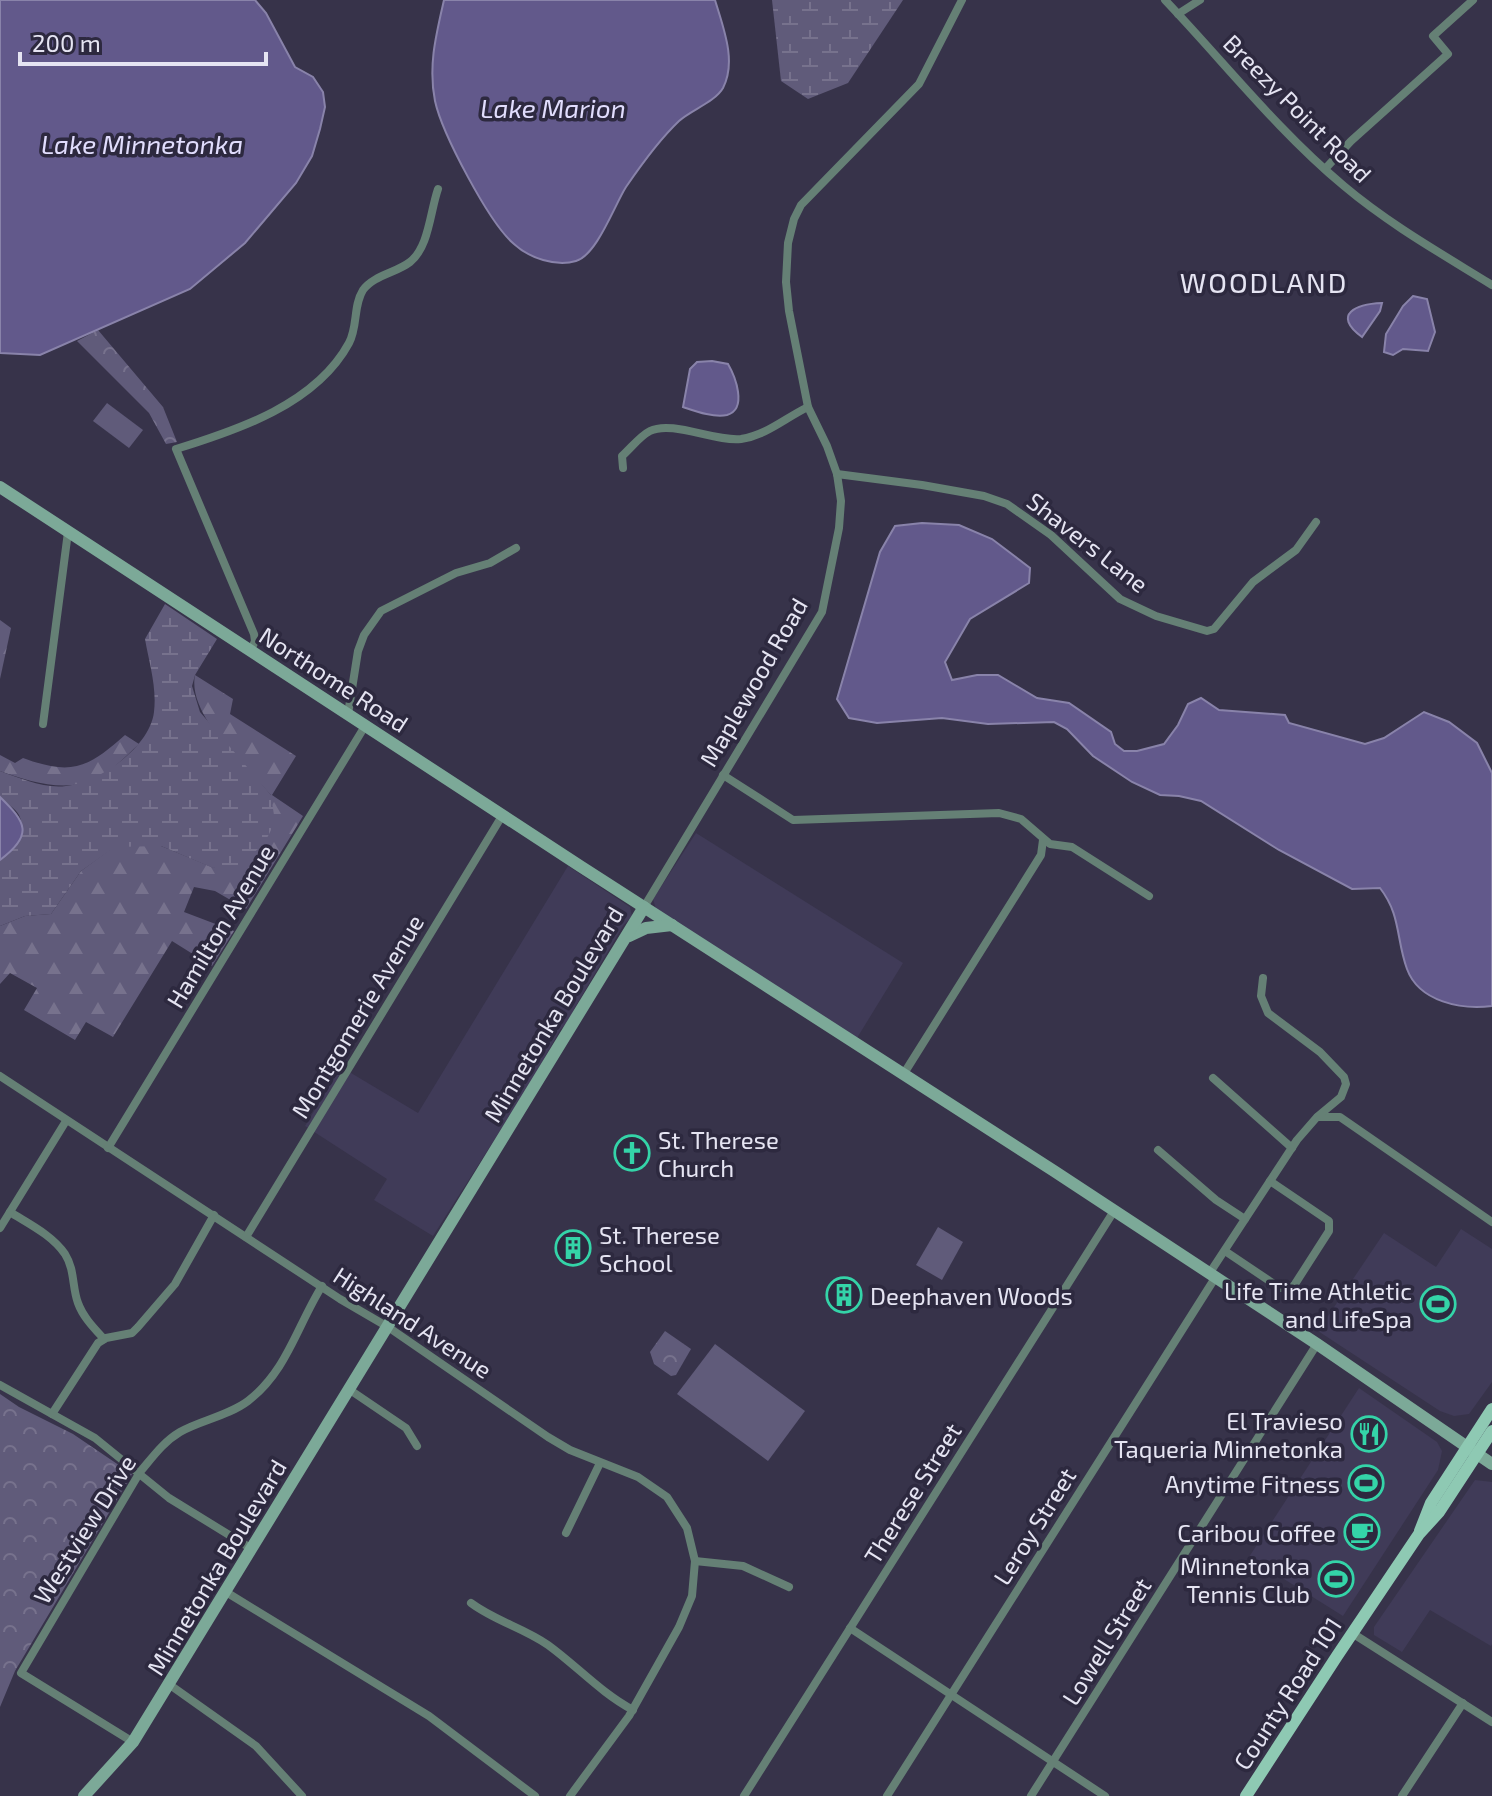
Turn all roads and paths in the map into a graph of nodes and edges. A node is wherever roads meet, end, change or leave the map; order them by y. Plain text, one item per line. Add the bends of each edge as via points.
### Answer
1 (962, 0) edge
2 (1165, 0) edge
3 (1200, 0) edge
4 (1473, 0) edge
5 (1178, 14) junction
6 (1325, 169) junction
7 (438, 189) dead end
8 (1492, 285) edge
9 (808, 407) junction
10 (623, 468) dead end
11 (837, 474) junction
12 (0, 487) edge
13 (1316, 522) dead end
14 (68, 532) junction
15 (516, 548) dead end
16 (251, 650) junction
17 (348, 714) junction
18 (43, 724) dead end
19 (365, 726) junction
20 (723, 775) junction
21 (502, 816) junction
22 (1043, 840) junction
23 (1149, 896) dead end
24 (644, 907) junction
25 (672, 925) junction
26 (627, 937) junction
27 (1263, 978) dead end
28 (903, 1075) junction
29 (0, 1076) edge
30 (1213, 1078) dead end
31 (1341, 1097) junction
32 (1317, 1117) junction
33 (1340, 1117) junction
34 (66, 1121) junction
35 (108, 1148) junction
36 (1292, 1148) junction
37 (1158, 1150) dead end
38 (1270, 1181) junction
39 (1114, 1211) junction
40 (10, 1212) junction
41 (214, 1215) junction
42 (1245, 1219) junction
43 (1492, 1222) edge
44 (0, 1228) edge
45 (246, 1237) junction
46 (1225, 1251) junction
47 (1212, 1276) junction
48 (322, 1286) junction
49 (388, 1327) junction
50 (104, 1339) junction
51 (1317, 1344) junction
52 (0, 1385) edge
53 (350, 1390) junction
54 (1492, 1409) edge
55 (52, 1414) junction
56 (1492, 1431) edge
57 (417, 1446) dead end
58 (1473, 1451) junction
59 (600, 1463) junction
60 (1492, 1464) edge
61 (140, 1472) junction
62 (566, 1533) dead end
63 (252, 1549) junction
64 (695, 1561) junction
65 (789, 1587) dead end
66 (226, 1592) junction
67 (471, 1603) dead end
68 (850, 1628) junction
69 (1352, 1633) junction
70 (170, 1685) junction
71 (951, 1695) junction
72 (1463, 1703) junction
73 (633, 1710) junction
74 (1492, 1722) edge
75 (133, 1742) junction
76 (1053, 1761) junction
77 (84, 1796) edge
78 (302, 1796) edge
79 (535, 1796) edge
80 (570, 1796) edge
81 (744, 1796) edge
82 (887, 1796) edge
83 (1031, 1796) edge
84 (1105, 1796) edge
85 (1246, 1796) edge
86 (1402, 1796) edge

1 - 9 street, Maplewood Road via 919,84 801,205 794,219 786,282
2 - 5 street, Breezy Point Road
3 - 5 street
4 - 6 street via 1433,36 1448,54
5 - 6 street, Breezy Point Road
6 - 8 street, Breezy Point Road via 1374,210
7 - 16 street via 420,251 363,290 355,329 331,368 269,414 176,449 254,634
9 - 10 street via 741,439 652,430 622,456
9 - 11 street, Maplewood Road
11 - 13 street, Shavers Lane via 937,487 1007,504 1051,535 1120,599 1207,631 1229,614 1253,582 1296,550
11 - 20 street, Maplewood Road via 839,528 822,612
12 - 14 street, Northome Road
14 - 16 street, Northome Road
14 - 18 street
15 - 17 street via 381,611 358,651
16 - 17 street, Northome Road
17 - 19 street, Northome Road
19 - 21 street, Northome Road
19 - 35 street, Hamilton Avenue
20 - 22 street via 793,820 999,813 1021,819
20 - 24 street, Maplewood Road
21 - 24 street, Northome Road
21 - 45 street, Montgomerie Avenue
22 - 23 street via 1072,847
22 - 28 street via 1041,855
24 - 25 street, Minnetonka Boulevard
24 - 26 street, Minnetonka Boulevard
25 - 26 street
25 - 28 street, Minnetonka Boulevard
26 - 49 street, Minnetonka Boulevard
27 - 31 street via 1263,1005 1344,1077
28 - 39 street, Minnetonka Boulevard
29 - 34 street, Highland Avenue
30 - 36 street
31 - 32 street, Leroy Street
31 - 33 street
32 - 33 street
32 - 36 street, Leroy Street
33 - 43 street
34 - 35 street, Highland Avenue
34 - 40 street
35 - 41 street, Highland Avenue
36 - 38 street, Leroy Street
37 - 42 street
38 - 42 street, Leroy Street
38 - 46 street via 1329,1221 1329,1231 1309,1264 1285,1289
39 - 47 street, Minnetonka Boulevard
39 - 68 street, Therese Street
40 - 44 street
40 - 50 street via 64,1253 77,1302
41 - 45 street, Highland Avenue
41 - 50 street via 175,1284 138,1327
42 - 46 street, Leroy Street
45 - 48 street, Highland Avenue
46 - 47 street, Leroy Street
47 - 51 street, Minnetonka Boulevard
47 - 71 street, Leroy Street
48 - 49 street, Highland Avenue
48 - 61 street, Westview Drive via 293,1345 265,1385 244,1403 178,1433
49 - 53 street, Minnetonka Boulevard
49 - 59 street, Highland Avenue via 548,1437
50 - 55 street
51 - 58 street, Minnetonka Boulevard
51 - 76 street, Lowell Street
52 - 55 street
53 - 57 street via 406,1428
53 - 63 street, Minnetonka Boulevard
54 - 58 main road, County Road 101
55 - 61 street
56 - 58 main road, County Road 101
58 - 60 street, Minnetonka Boulevard
58 - 69 main road, County Road 101 via 1431,1503 1419,1534
59 - 62 street
59 - 64 street, Highland Avenue via 638,1477 667,1497 687,1528
61 - 63 street via 186,1510
61 - 75 street, Westview Drive via 21,1673
63 - 66 street, Minnetonka Boulevard
64 - 65 street via 743,1566
64 - 73 street via 692,1596
66 - 70 street, Minnetonka Boulevard
66 - 79 street via 429,1716
67 - 73 street via 542,1641
68 - 71 street
68 - 81 street, Therese Street
69 - 72 street
69 - 85 main road, County Road 101
70 - 75 street, Minnetonka Boulevard
70 - 78 street via 256,1746
71 - 76 street
71 - 82 street, Leroy Street
72 - 74 street
72 - 86 street
73 - 80 street
75 - 77 street, Minnetonka Boulevard
76 - 83 street, Lowell Street
76 - 84 street

